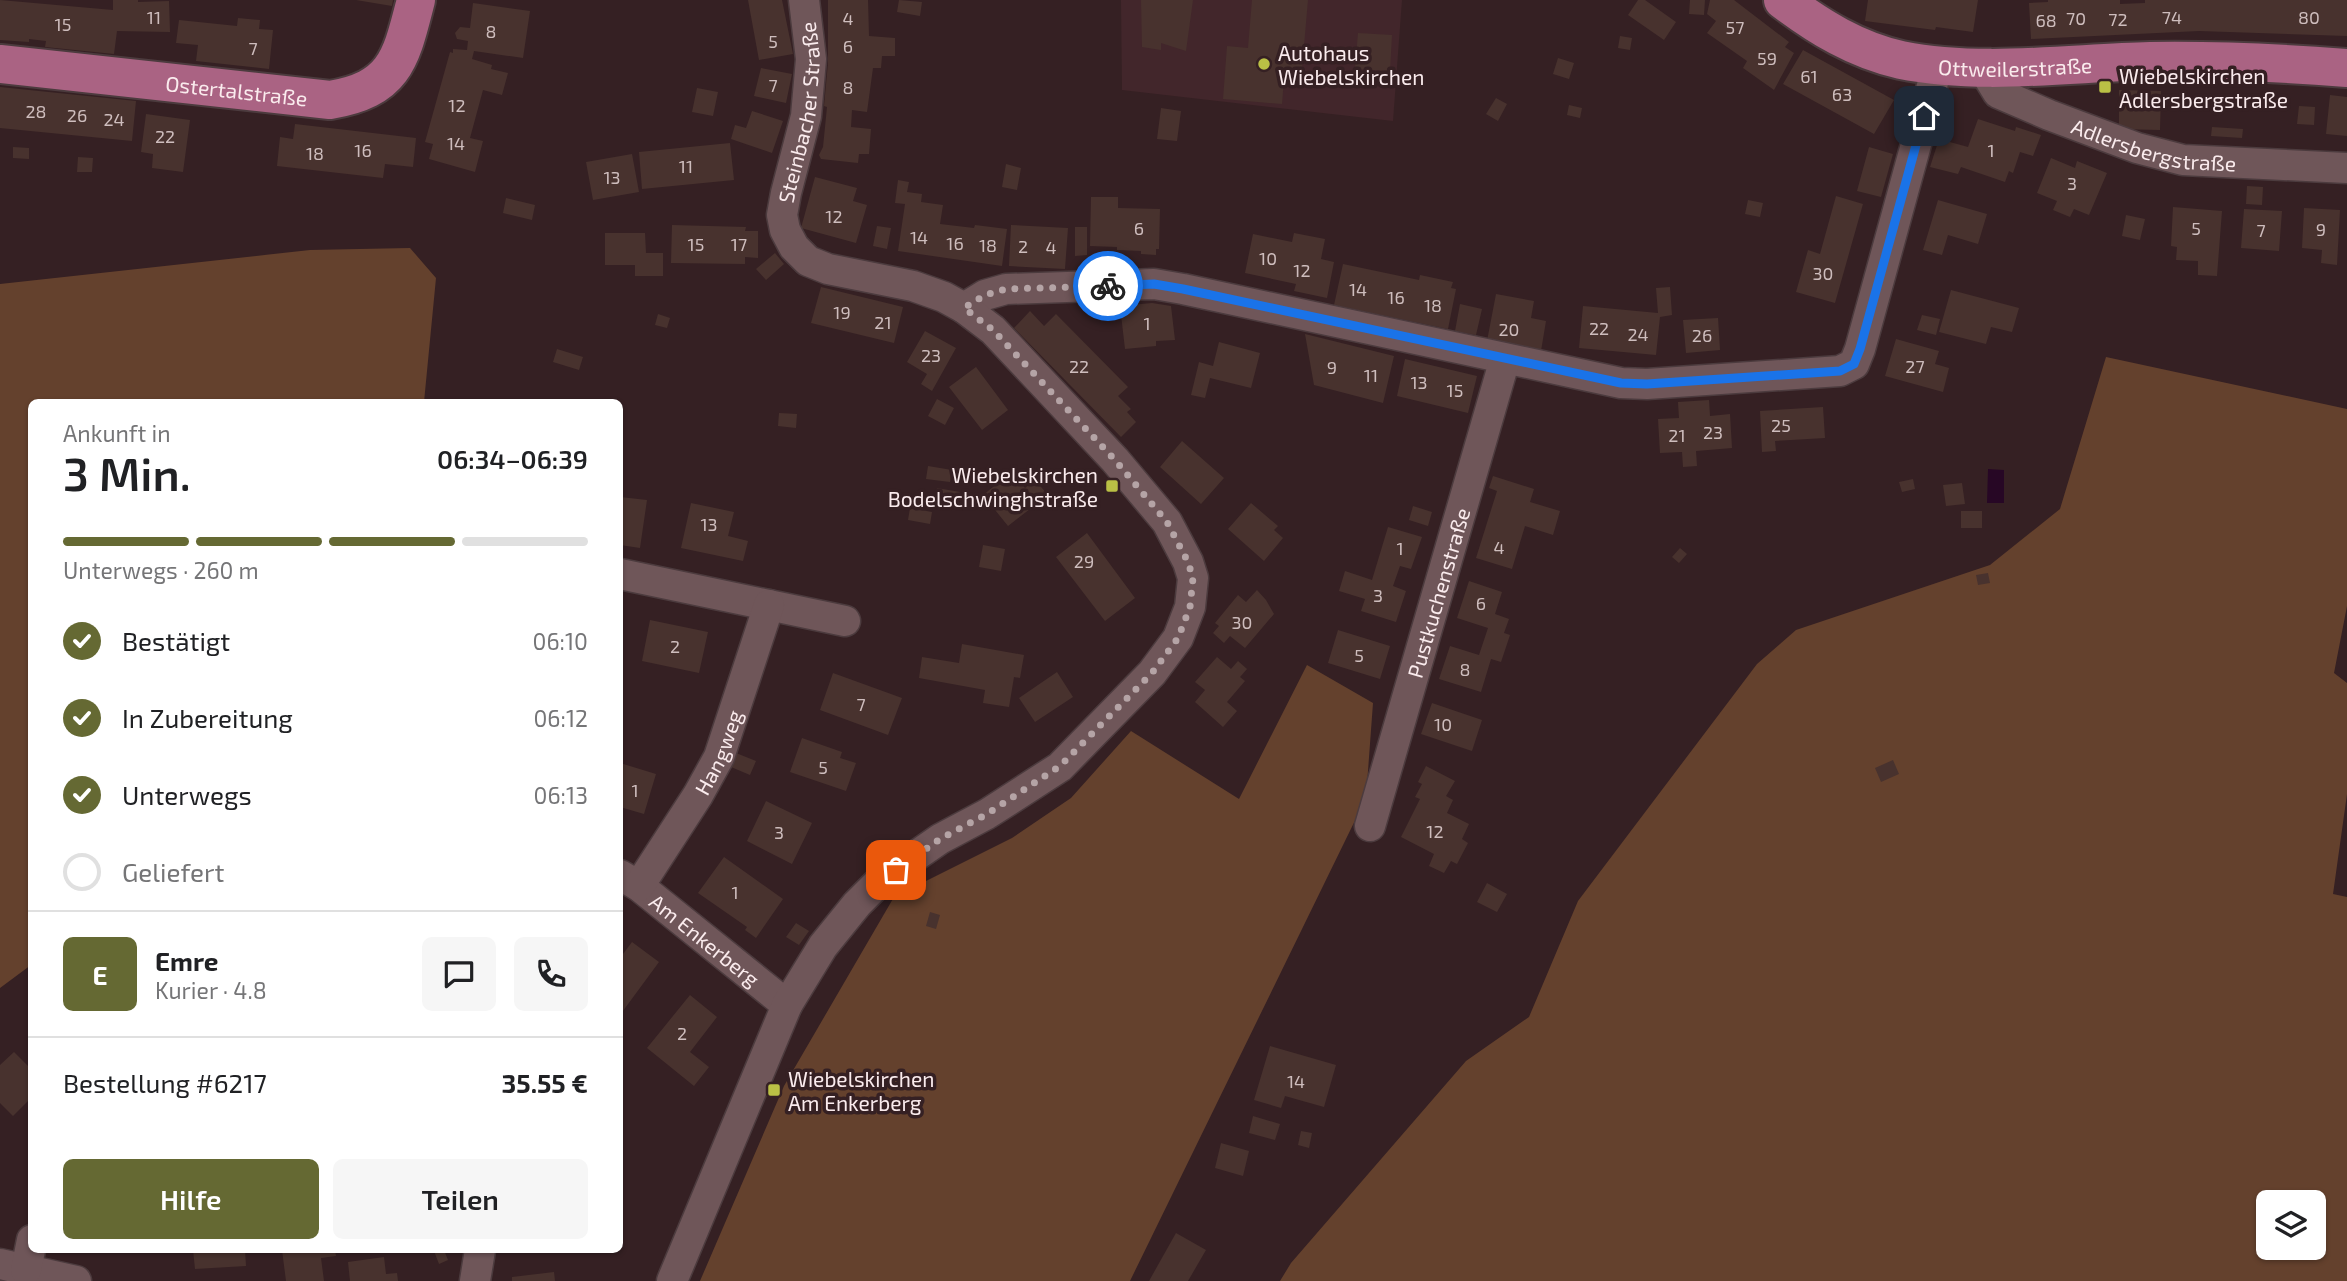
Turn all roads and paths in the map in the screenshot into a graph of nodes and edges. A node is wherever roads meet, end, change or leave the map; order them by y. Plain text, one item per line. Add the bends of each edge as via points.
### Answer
1 (416, 0) edge
2 (804, 0) edge
3 (1783, 0) edge
4 (0, 64) edge
5 (1938, 64) junction
6 (1989, 67) junction
7 (2347, 68) edge
8 (2347, 168) edge
9 (964, 308) junction
10 (1505, 359) junction
11 (623, 575) edge
12 (769, 605) junction
13 (845, 621) dead end
14 (1370, 826) dead end
15 (629, 881) edge
16 (788, 1005) junction
17 (28, 1246) edge
18 (480, 1253) edge
19 (13, 1267) edge
20 (76, 1281) edge
21 (475, 1281) edge
22 (672, 1281) edge

1 - 4 main road, Ostertalstraße via 395,66 375,86 355,96 330,100
2 - 9 street, Steinbacher Straße via 811,60 806,116 782,215 785,230 808,261 912,286
3 - 5 main road, Ottweilerstraße via 1818,26 1856,45 1900,60
5 - 6 main road, Ottweilerstraße
5 - 10 street via 1854,364 1840,371 1647,384 1621,383
6 - 7 main road, Ottweilerstraße via 2151,61
6 - 8 street, Adlersbergstraße via 1998,93 2137,148 2183,160
9 - 10 street via 1006,289 1154,284
9 - 16 street, Steinbacher Straße via 993,330 1167,522 1193,578 1190,607 1178,638 1152,673 1060,766 881,880 823,946
10 - 14 street, Pustkuchenstraße
11 - 12 street
12 - 13 street
12 - 15 street, Hangweg via 719,757 698,795
15 - 16 street, Am Enkerberg
16 - 22 street, Steinbacher Straße
17 - 19 street
18 - 21 street
19 - 20 street

